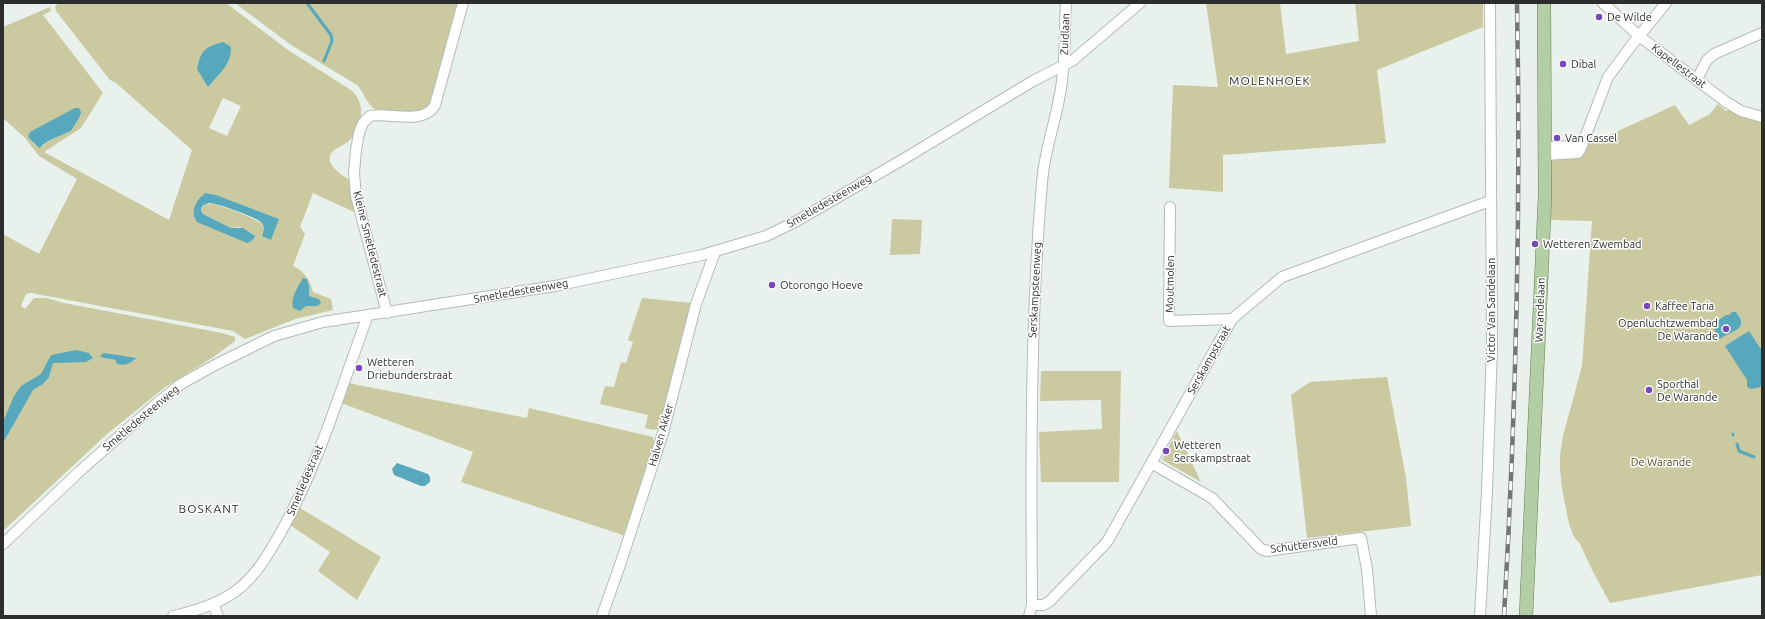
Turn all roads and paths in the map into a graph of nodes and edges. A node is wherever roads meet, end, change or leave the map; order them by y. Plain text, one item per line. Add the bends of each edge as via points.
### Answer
1 (463, 3) edge
2 (1066, 3) edge
3 (1140, 3) edge
4 (1490, 3) edge
5 (1544, 3) edge
6 (1603, 3) edge
7 (1666, 3) edge
8 (1762, 33) edge
9 (1639, 36) junction
10 (1064, 66) junction
11 (1697, 79) junction
12 (1762, 117) edge
13 (1544, 151) junction
14 (1490, 201) junction
15 (1170, 207) dead end
16 (715, 252) junction
17 (387, 312) junction
18 (368, 315) junction
19 (1232, 319) junction
20 (1151, 463) junction
21 (3, 544) edge
22 (213, 604) junction
23 (1032, 605) junction
24 (173, 616) edge
25 (218, 616) edge
26 (602, 616) edge
27 (1029, 616) edge
28 (1371, 616) edge
29 (1480, 616) edge
30 (1526, 616) edge

1 - 17 street, Kleine Smetledestraat via 431,111 419,116 370,116 363,123 359,133 354,173 356,196
2 - 10 street, Zuidlaan
3 - 10 street
4 - 14 street, Victor Van Sandelaan
5 - 13 main road, Warandelaan
6 - 9 street, Kapellestraat
7 - 9 street
8 - 11 street via 1714,54 1707,60
9 - 11 street, Kapellestraat
9 - 13 street via 1608,77 1584,139 1575,147
10 - 16 street, Smetledesteenweg via 1033,81 795,222 766,236
10 - 23 street, Serskampsteenweg via 1043,175 1036,273 1032,413
11 - 12 street, Kapellestraat via 1741,111
13 - 30 main road, Warandelaan via 1545,195
14 - 19 street, Serskampstraat via 1282,277
14 - 29 street, Victor Van Sandelaan via 1492,348
15 - 19 street, Moutmolen via 1169,321
16 - 17 street, Smetledesteenweg via 555,286
16 - 26 street, Halven Akker via 696,304 663,433
17 - 18 street, Smetledesteenweg
18 - 21 street, Smetledesteenweg via 323,322 274,336 181,384 81,470
18 - 22 street, Smetledestraat via 299,500 271,550 252,576 237,590
19 - 20 street, Serskampstraat
20 - 23 street, Serskampstraat via 1107,542 1049,602
20 - 28 street, Schuttersveld via 1212,498 1261,549 1267,551 1361,538 1367,568
22 - 24 street, Smetledestraat via 194,612
22 - 25 street
23 - 27 street, Serskampsteenweg

